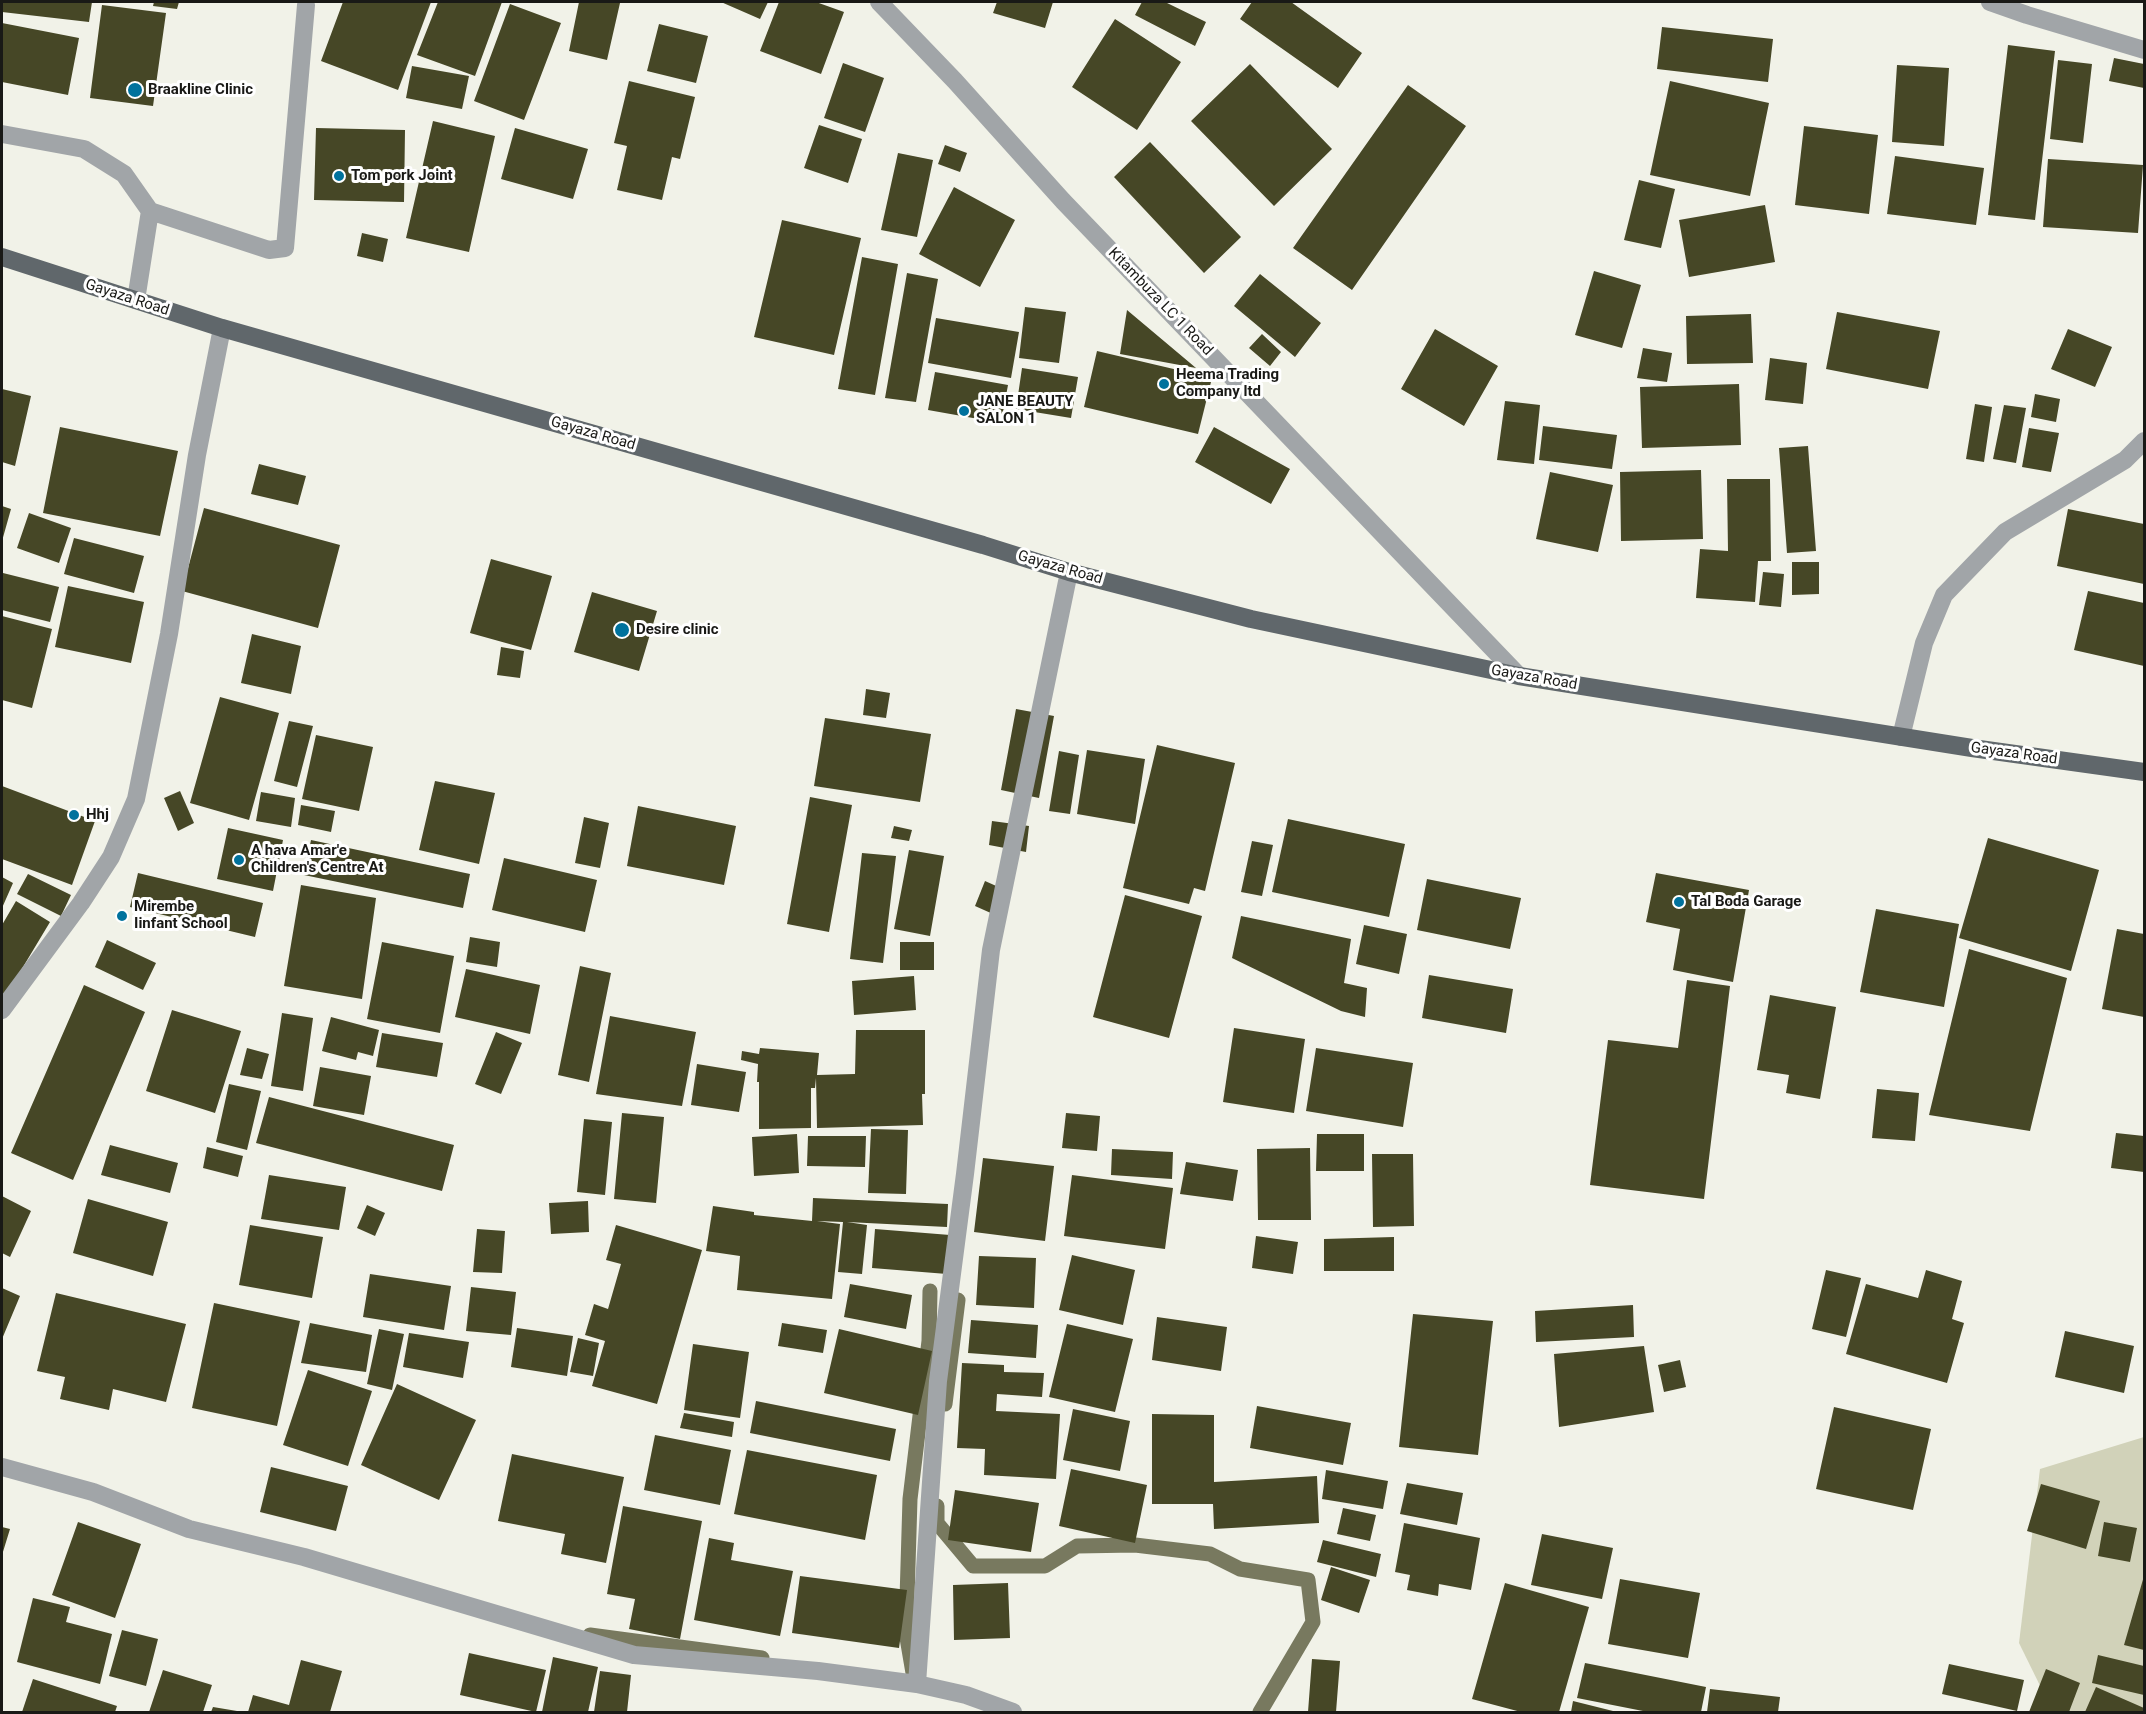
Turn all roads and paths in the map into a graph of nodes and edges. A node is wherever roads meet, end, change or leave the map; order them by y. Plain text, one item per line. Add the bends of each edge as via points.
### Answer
1 (879, 2) edge
2 (1990, 2) edge
3 (306, 5) dead end
4 (2145, 50) edge
5 (2, 134) edge
6 (150, 211) junction
7 (2, 257) edge
8 (136, 300) junction
9 (222, 328) junction
10 (2145, 441) edge
11 (1069, 572) junction
12 (1519, 676) junction
13 (1901, 737) junction
14 (2145, 772) edge
15 (2, 1010) edge
16 (2, 1467) edge
17 (917, 1684) junction
18 (1013, 1713) edge

1 - 12 street, Kitambuza LC 1 Road via 1063,201
2 - 4 street
3 - 6 street via 285,248 269,250
5 - 6 street via 84,149 124,174
6 - 8 street
7 - 8 main road, Gayaza Road
8 - 9 main road, Gayaza Road
9 - 11 main road, Gayaza Road
9 - 15 street via 136,799 111,857
10 - 13 street via 2125,460 2005,532 1944,595 1924,643
11 - 12 main road, Gayaza Road via 1251,619
11 - 17 street via 991,950 938,1381
12 - 13 main road, Gayaza Road
13 - 14 main road, Gayaza Road
16 - 17 street via 93,1492 189,1529 304,1557 634,1655
17 - 18 street via 966,1695

